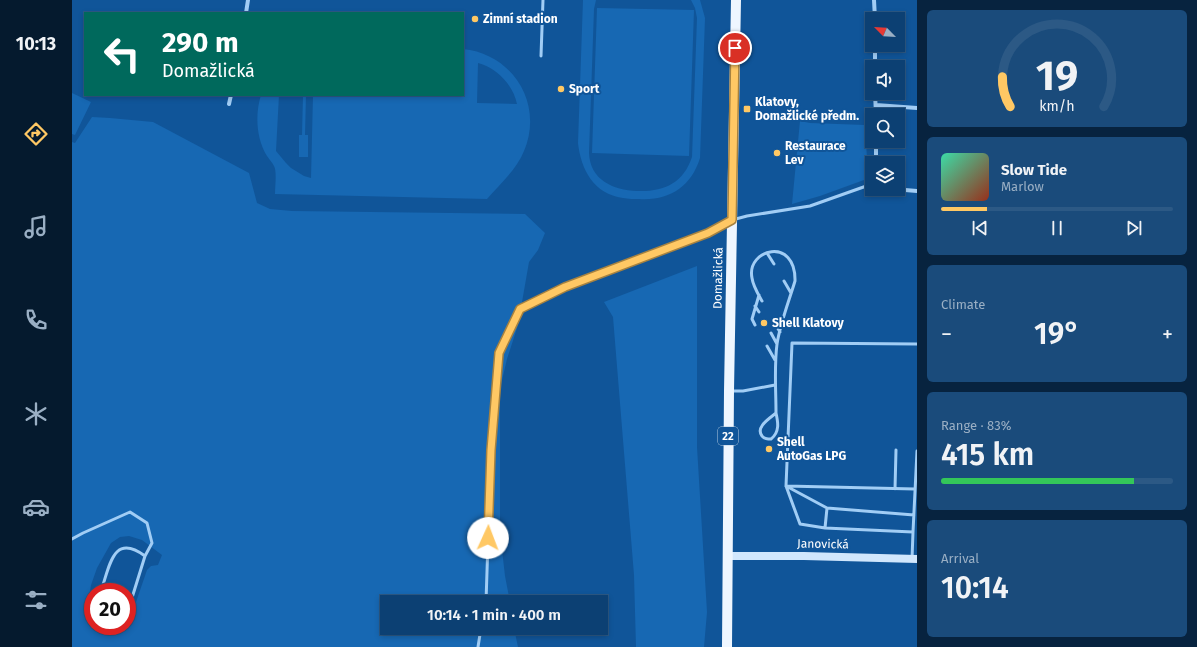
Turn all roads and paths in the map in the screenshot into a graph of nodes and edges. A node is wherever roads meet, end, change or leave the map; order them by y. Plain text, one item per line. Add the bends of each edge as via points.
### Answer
1 (248, 0) edge
2 (543, 0) edge
3 (736, 0) edge
4 (874, 0) edge
5 (246, 12) edge
6 (875, 12) edge
7 (541, 56) dead end
8 (231, 96) edge
9 (876, 100) edge
10 (229, 104) dead end
11 (876, 104) junction
12 (876, 108) edge
13 (917, 108) edge
14 (865, 186) edge
15 (905, 190) edge
16 (917, 191) edge
17 (732, 220) junction
18 (767, 253) junction
19 (774, 264) dead end
20 (784, 281) dead end
21 (791, 293) junction
22 (758, 295) junction
23 (762, 301) dead end
24 (755, 306) junction
25 (759, 312) dead end
26 (774, 322) dead end
27 (755, 325) dead end
28 (780, 332) junction
29 (771, 333) dead end
30 (777, 344) junction
31 (917, 344) edge
32 (767, 346) dead end
33 (776, 361) junction
34 (775, 386) junction
35 (728, 391) junction
36 (776, 413) junction
37 (896, 450) dead end
38 (917, 451) edge
39 (786, 486) junction
40 (895, 489) junction
41 (915, 489) junction
42 (827, 508) junction
43 (914, 515) junction
44 (825, 528) junction
45 (913, 532) junction
46 (72, 539) edge
47 (145, 556) junction
48 (728, 556) junction
49 (914, 559) edge
50 (104, 583) edge
51 (136, 585) edge
52 (486, 595) edge
53 (480, 635) edge
54 (478, 647) edge
55 (727, 647) edge

1 - 5 street
2 - 7 lane
3 - 17 main road, Domažlická / 22
4 - 6 street
8 - 10 street
9 - 11 street
11 - 12 street
11 - 13 street
14 - 17 lane via 810,206
15 - 16 street
17 - 35 main road, Domažlická / 22
17 - 52 lane via 708,233 565,287 520,309 499,353 491,450
18 - 19 lane
18 - 21 lane via 778,252 786,255 791,262 795,270 795,281
18 - 22 lane via 758,258 753,266 752,277
20 - 21 lane
21 - 28 lane
22 - 23 lane
22 - 24 lane
24 - 25 lane
24 - 27 lane via 752,319
26 - 28 lane
28 - 30 lane
29 - 30 lane
30 - 33 lane
31 - 39 lane via 792,343
32 - 33 lane
33 - 34 lane
34 - 35 lane
34 - 36 lane
35 - 48 main road, Domažlická / 22
36 - 36 lane via 765,421 760,431 767,439 771,439 777,432
37 - 40 lane
38 - 41 lane
39 - 40 lane
39 - 42 lane
39 - 44 lane via 800,524
40 - 41 lane
41 - 43 lane
42 - 43 lane
42 - 44 lane
43 - 45 lane
44 - 45 lane
45 - 49 lane
46 - 47 lane via 130,512 147,523 152,543
47 - 50 lane via 131,548 119,550 111,561
47 - 51 lane
48 - 49 main road, Janovická
48 - 55 main road, 22
53 - 54 lane

